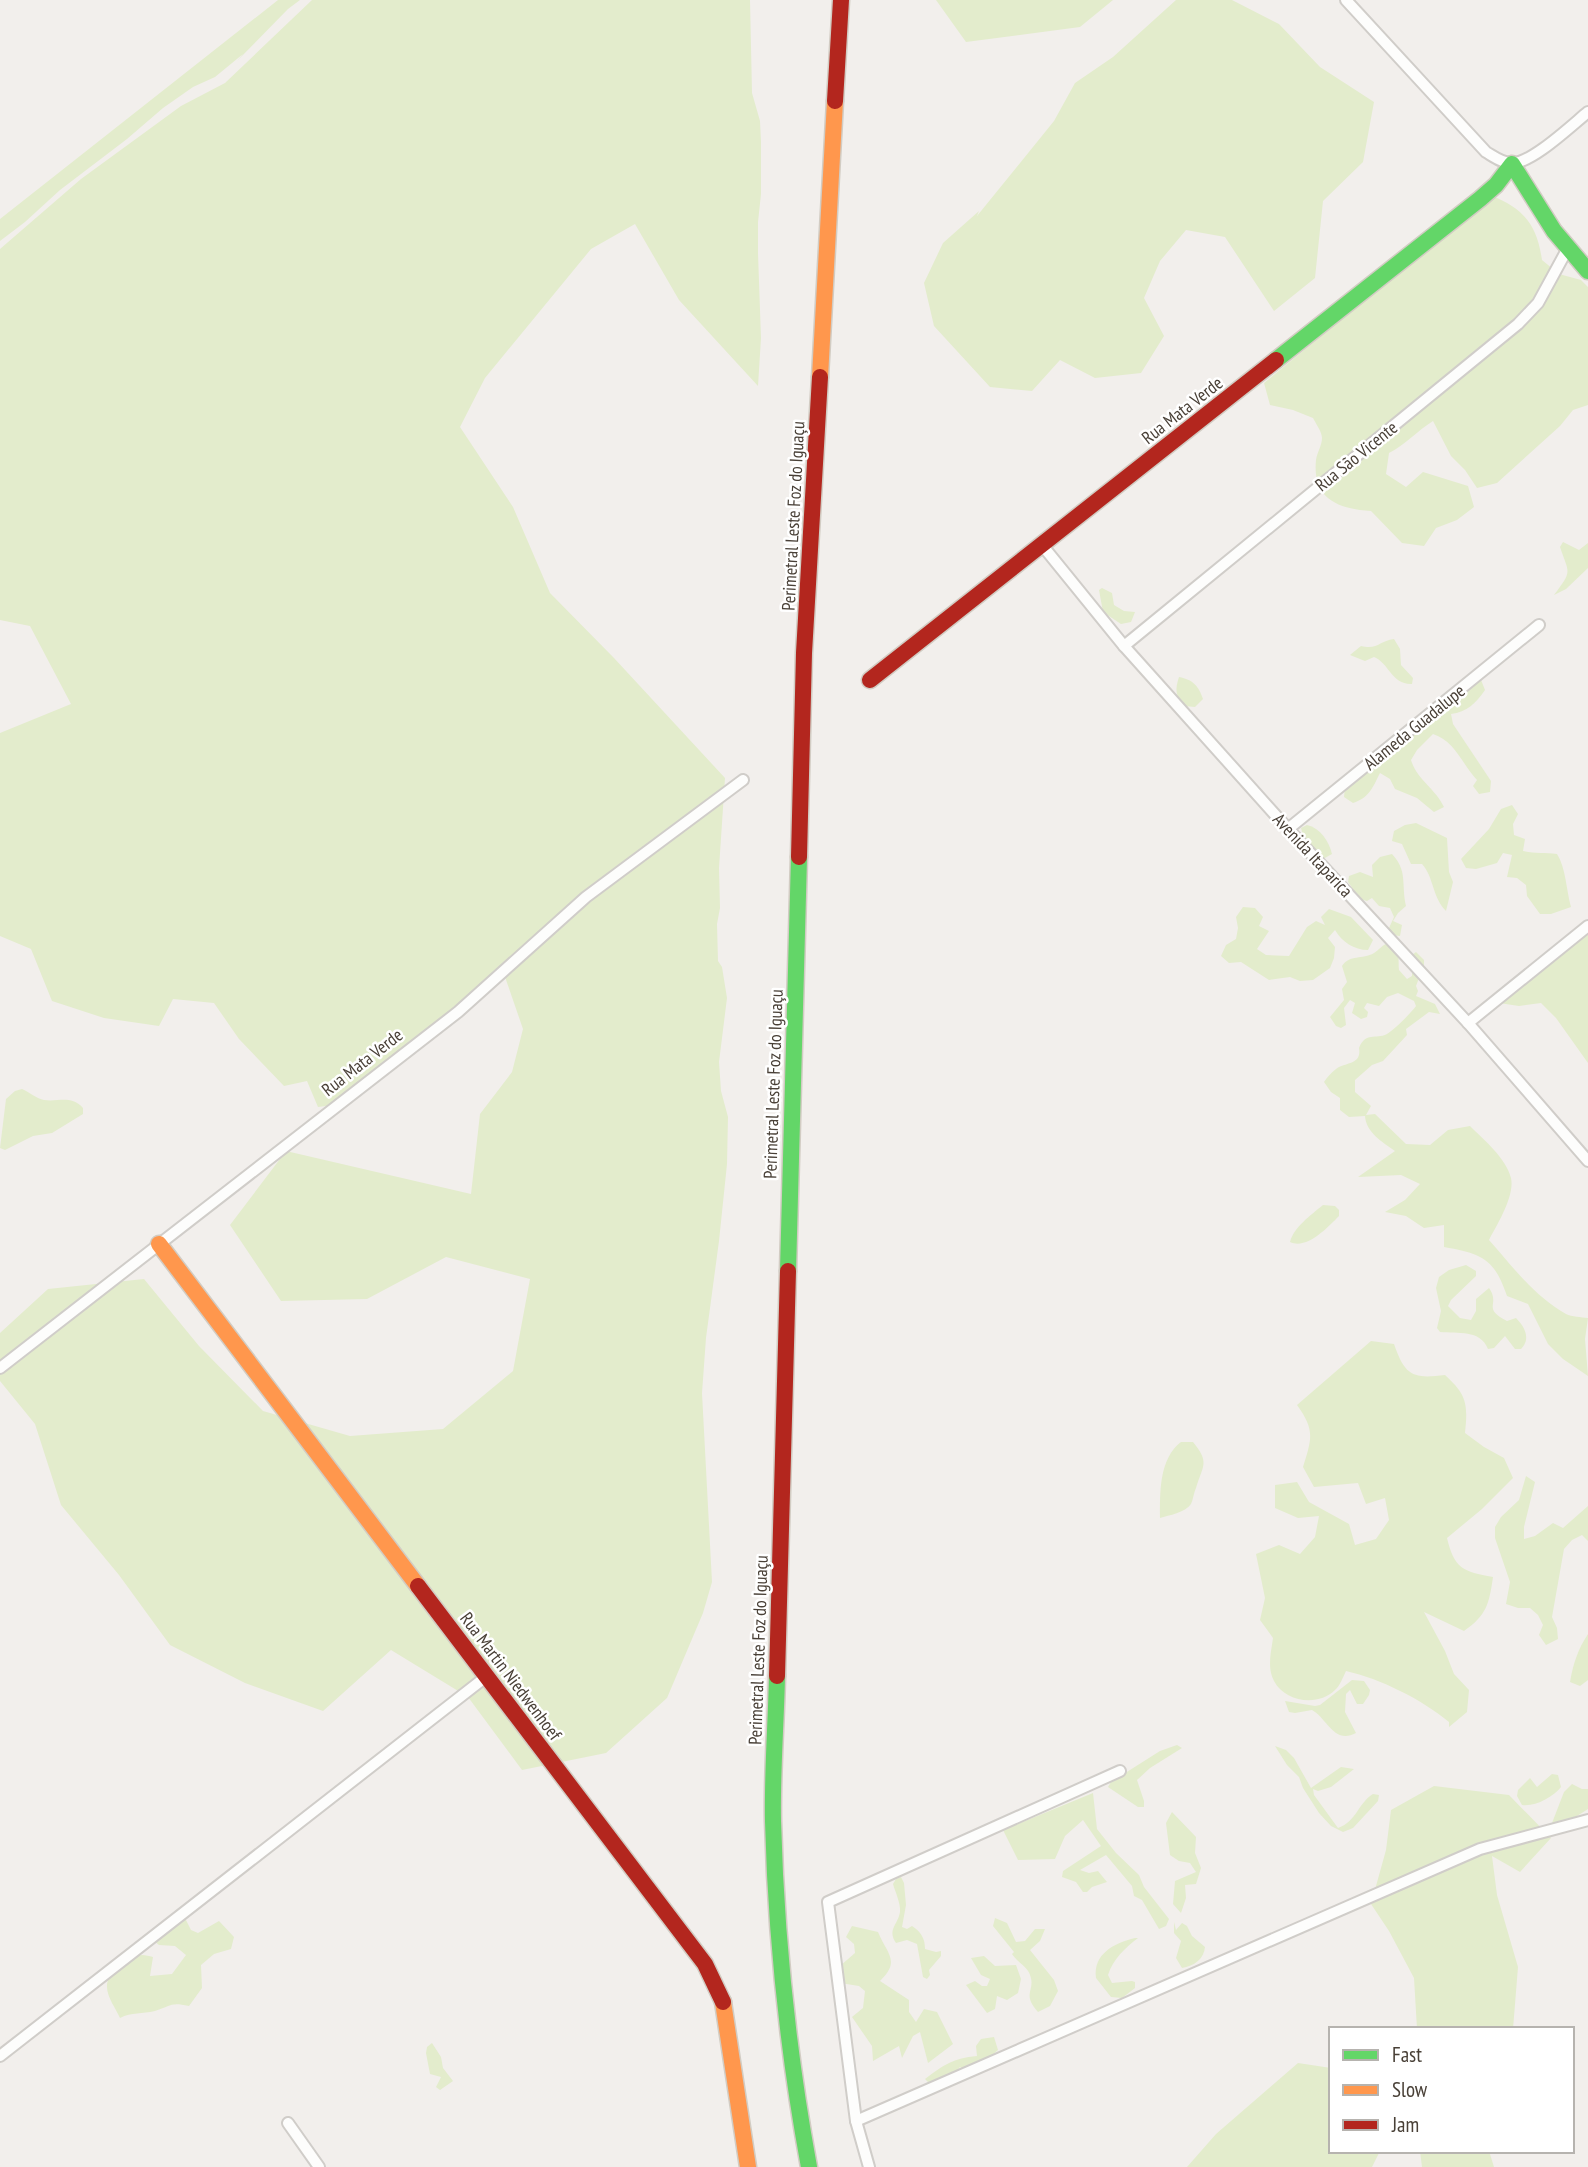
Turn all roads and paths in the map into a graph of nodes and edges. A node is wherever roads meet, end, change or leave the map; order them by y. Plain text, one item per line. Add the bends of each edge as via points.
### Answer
1 (841, 0) edge
2 (1346, 0) edge
3 (1588, 112) edge
4 (1512, 164) junction
5 (1568, 248) junction
6 (1588, 271) edge
7 (1042, 545) junction
8 (1539, 625) dead end
9 (1124, 646) junction
10 (870, 680) dead end
11 (743, 780) dead end
12 (1289, 829) junction
13 (1588, 926) edge
14 (1468, 1023) junction
15 (1588, 1161) edge
16 (159, 1244) junction
17 (0, 1368) edge
18 (486, 1676) junction
19 (1120, 1771) dead end
20 (1588, 1820) edge
21 (0, 2056) edge
22 (856, 2121) junction
23 (288, 2123) dead end
24 (319, 2167) edge
25 (748, 2167) edge
26 (809, 2167) edge
27 (869, 2167) edge

1 - 26 main road, Perimetral Leste Foz do Iguaçu via 804,653 773,1819 793,2081
2 - 4 street via 1486,152
3 - 4 street via 1527,159
4 - 5 main road
4 - 7 main road, Rua Mata Verde via 1480,199
5 - 6 main road
5 - 9 street, Rua São Vicente via 1538,303 1518,324
7 - 9 street, Avenida Itaparica
7 - 10 main road, Rua Mata Verde
8 - 12 street, Alameda Guadalupe
9 - 12 street, Avenida Itaparica
11 - 16 street, Rua Mata Verde via 586,897 458,1012
12 - 14 street, Avenida Itaparica
13 - 14 street
14 - 15 street, Avenida Itaparica
16 - 17 street, Rua Mata Verde
16 - 18 main road, Rua Martin Niedwenhoef
18 - 21 street
18 - 25 main road, Rua Martin Niedwenhoef via 705,1964 722,1998
19 - 22 street via 828,1902
20 - 22 street via 1480,1849
22 - 27 street
23 - 24 street

